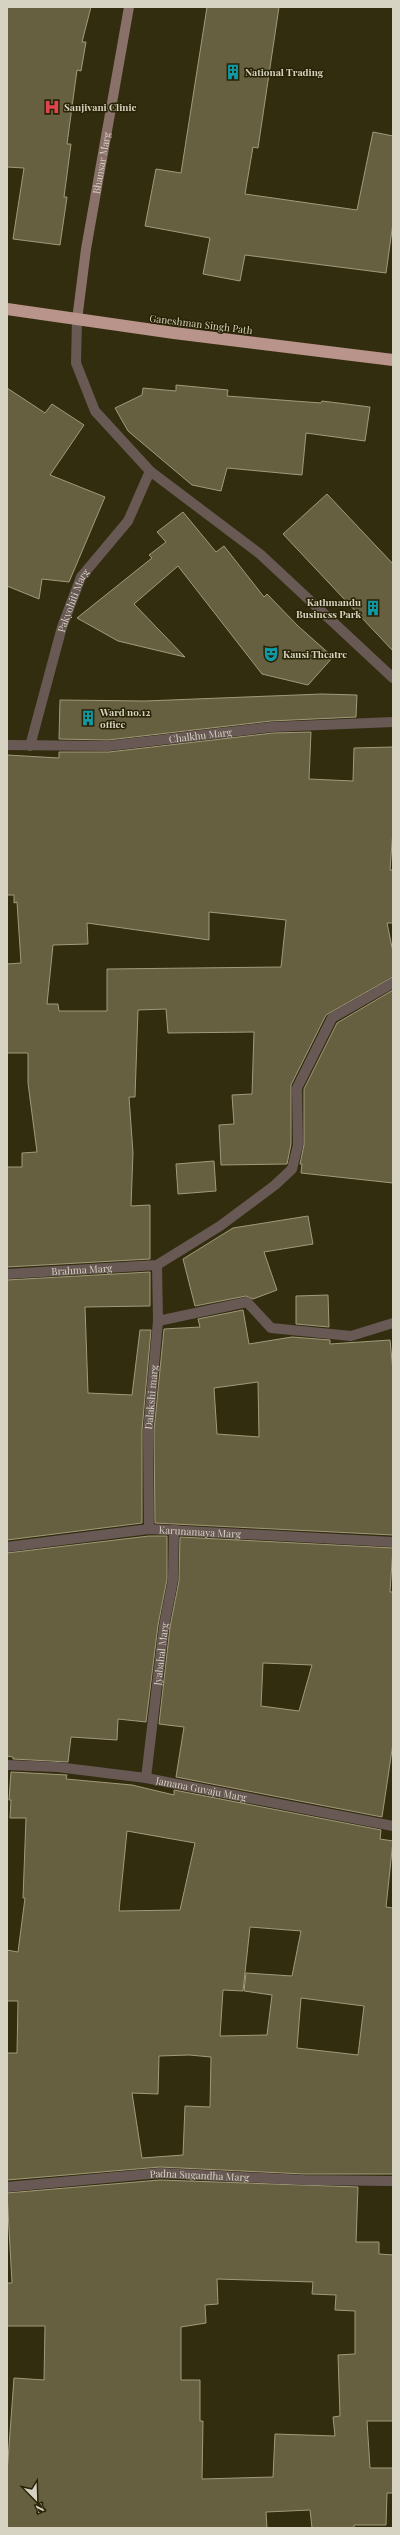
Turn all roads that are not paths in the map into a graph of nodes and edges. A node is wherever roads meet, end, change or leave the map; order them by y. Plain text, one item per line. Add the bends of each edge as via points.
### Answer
1 (129, 7) edge
2 (7, 309) edge
3 (77, 320) junction
4 (393, 360) edge
5 (150, 471) junction
6 (393, 678) edge
7 (393, 722) edge
8 (7, 745) edge
9 (30, 746) junction
10 (393, 983) edge
11 (157, 1265) junction
12 (7, 1274) edge
13 (158, 1321) junction
14 (393, 1323) edge
15 (149, 1529) junction
16 (174, 1529) junction
17 (393, 1542) edge
18 (7, 1547) edge
19 (7, 1765) edge
20 (146, 1778) junction
21 (393, 1826) edge
22 (393, 2181) edge
23 (7, 2187) edge

1 - 3 main road, Bhansar Marg via 86,249
2 - 3 highway, Ganeshman Singh Path
3 - 4 highway, Ganeshman Singh Path
3 - 5 street via 76,363 95,411
5 - 6 street via 260,554
5 - 9 street, Pakyohiti Marg via 128,521 81,577 62,627
7 - 9 street, Chalkhu Marg via 272,727 108,746
8 - 9 street, Chalkhu Marg
10 - 11 street via 332,1018 297,1088 298,1145 292,1168 275,1185 220,1226
11 - 12 street, Brahma Marg
11 - 13 street, Dalakshi marg
13 - 14 street via 247,1302 271,1328 351,1336
13 - 15 street, Dalakshi marg via 148,1431
15 - 16 street, Karunamaya Marg
15 - 18 street, Karunamaya Marg
16 - 17 street, Karunamaya Marg
16 - 20 street, Jyabahal Marg via 173,1580 164,1626
19 - 20 street, Jamana Guvaju Marg via 57,1767
20 - 21 street, Jamana Guvaju Marg
22 - 23 street, Padna Sugandha Marg via 304,2180 160,2173

